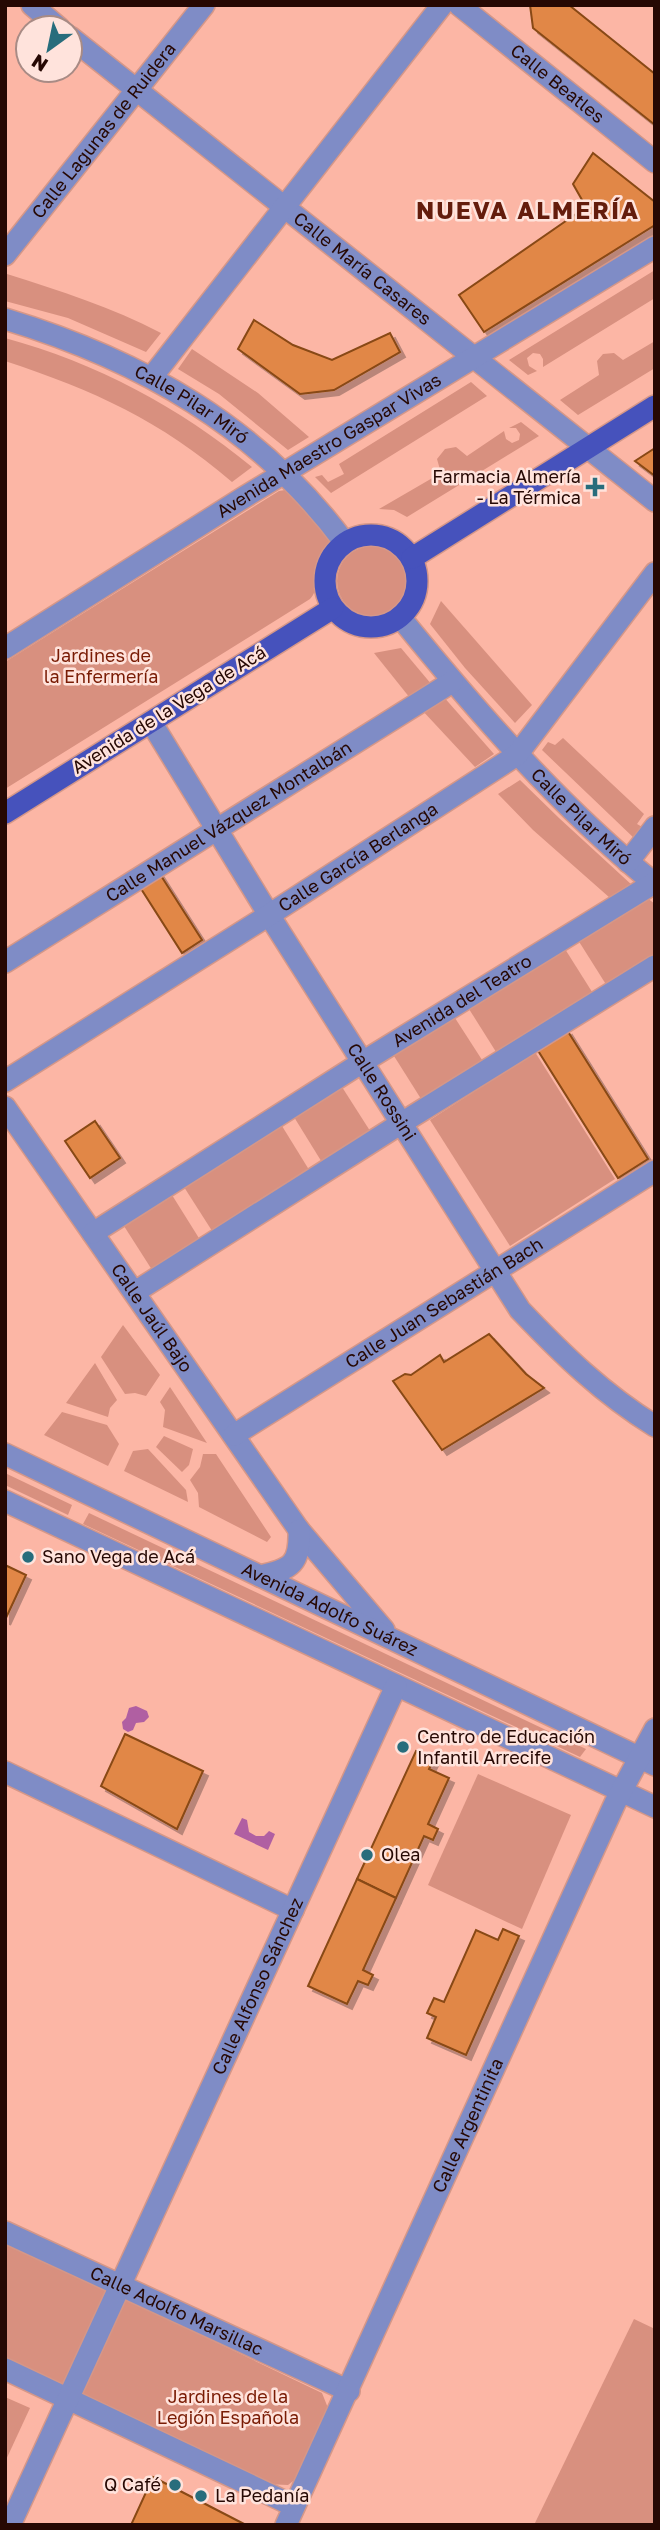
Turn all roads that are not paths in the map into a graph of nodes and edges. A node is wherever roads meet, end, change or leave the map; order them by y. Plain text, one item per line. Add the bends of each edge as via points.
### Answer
1 (204, 5) edge
2 (442, 5) edge
3 (459, 5) edge
4 (84, 48) edge
5 (136, 91) junction
6 (655, 162) edge
7 (284, 205) junction
8 (655, 247) edge
9 (5, 255) edge
10 (5, 319) edge
11 (475, 357) junction
12 (152, 377) junction
13 (655, 406) edge
14 (588, 447) junction
15 (284, 475) junction
16 (655, 501) edge
17 (345, 543) junction
18 (412, 558) junction
19 (655, 573) edge
20 (332, 608) junction
21 (400, 617) junction
22 (5, 648) edge
23 (452, 681) junction
24 (151, 722) junction
25 (517, 755) junction
26 (5, 813) edge
27 (655, 827) edge
28 (217, 828) junction
29 (628, 862) junction
30 (654, 884) edge
31 (269, 915) junction
32 (5, 962) edge
33 (655, 965) edge
34 (361, 1063) junction
35 (5, 1081) edge
36 (5, 1107) edge
37 (400, 1124) junction
38 (655, 1171) edge
39 (93, 1233) junction
40 (495, 1271) junction
41 (135, 1293) junction
42 (655, 1426) edge
43 (234, 1435) junction
44 (5, 1454) edge
45 (5, 1501) edge
46 (299, 1530) junction
47 (260, 1576) junction
48 (390, 1637) junction
49 (396, 1686) junction
50 (655, 1728) edge
51 (646, 1761) edge
52 (5, 1772) edge
53 (622, 1791) junction
54 (655, 1807) edge
55 (293, 1910) junction
56 (5, 2232) edge
57 (120, 2287) junction
58 (5, 2369) edge
59 (349, 2391) junction
60 (68, 2399) junction
61 (290, 2515) edge
62 (10, 2525) edge

1 - 5 street, Calle Lagunas de Ruidera
2 - 7 street
3 - 6 street, Calle Beatles
4 - 5 street, Calle María Casares
5 - 7 street, Calle María Casares
5 - 9 street, Calle Lagunas de Ruidera
7 - 11 street, Calle María Casares
7 - 12 street
8 - 11 street, Avenida Maestro Gaspar Vivas
10 - 12 street, Calle Pilar Miró via 106,354
11 - 14 street, Calle María Casares
11 - 15 street, Avenida Maestro Gaspar Vivas
12 - 15 street, Calle Pilar Miró via 223,420
13 - 14 main road
14 - 16 street, Calle María Casares
14 - 18 main road
15 - 17 street, Calle Pilar Miró
15 - 22 street, Avenida Maestro Gaspar Vivas
17 - 18 main road via 364,536 386,538
17 - 20 main road via 331,557 327,570
18 - 21 main road via 417,575 415,599
19 - 25 street, Calle García Berlanga
20 - 21 main road via 347,621 367,627
20 - 24 main road, Avenida de la Vega de Acá
21 - 23 street, Calle Pilar Miró
23 - 25 street, Calle Pilar Miró
23 - 28 street, Calle Manuel Vázquez Montalbán
24 - 26 main road, Avenida de la Vega de Acá
24 - 28 street, Calle Rossini
25 - 29 street, Calle Pilar Miró
25 - 31 street, Calle García Berlanga
27 - 29 street
28 - 31 street, Calle Rossini
28 - 32 street, Calle Manuel Vázquez Montalbán
29 - 30 street, Calle Pilar Miró
30 - 34 street, Avenida del Teatro
31 - 34 street, Calle Rossini
31 - 35 street, Calle García Berlanga
33 - 37 street
34 - 37 street, Calle Rossini
34 - 39 street, Avenida del Teatro
36 - 39 street, Calle Jaúl Bajo
37 - 40 street, Calle Rossini
37 - 41 street
38 - 40 street, Calle Juan Sebastián Bach
39 - 41 street, Calle Jaúl Bajo
40 - 42 street, Calle Rossini via 520,1310 559,1351 600,1388
40 - 43 street, Calle Juan Sebastián Bach
41 - 43 street, Calle Jaúl Bajo
43 - 46 street, Calle Jaúl Bajo
44 - 47 street, Avenida Adolfo Suárez
45 - 49 street
46 - 47 street via 294,1563 284,1571
46 - 48 street, Calle Jaúl Bajo
47 - 48 street, Avenida Adolfo Suárez
48 - 51 street, Avenida Adolfo Suárez
49 - 53 street
49 - 55 street, Calle Alfonso Sánchez
50 - 51 street, Calle Argentinita
51 - 53 street, Calle Argentinita
52 - 55 street
53 - 54 street
53 - 59 street, Calle Argentinita
55 - 57 street, Calle Alfonso Sánchez
56 - 57 street, Calle Adolfo Marsillac
57 - 59 street, Calle Adolfo Marsillac
57 - 60 street, Calle Alfonso Sánchez
58 - 60 street
59 - 61 street, Calle Argentinita
60 - 61 street
60 - 62 street, Calle Alfonso Sánchez

